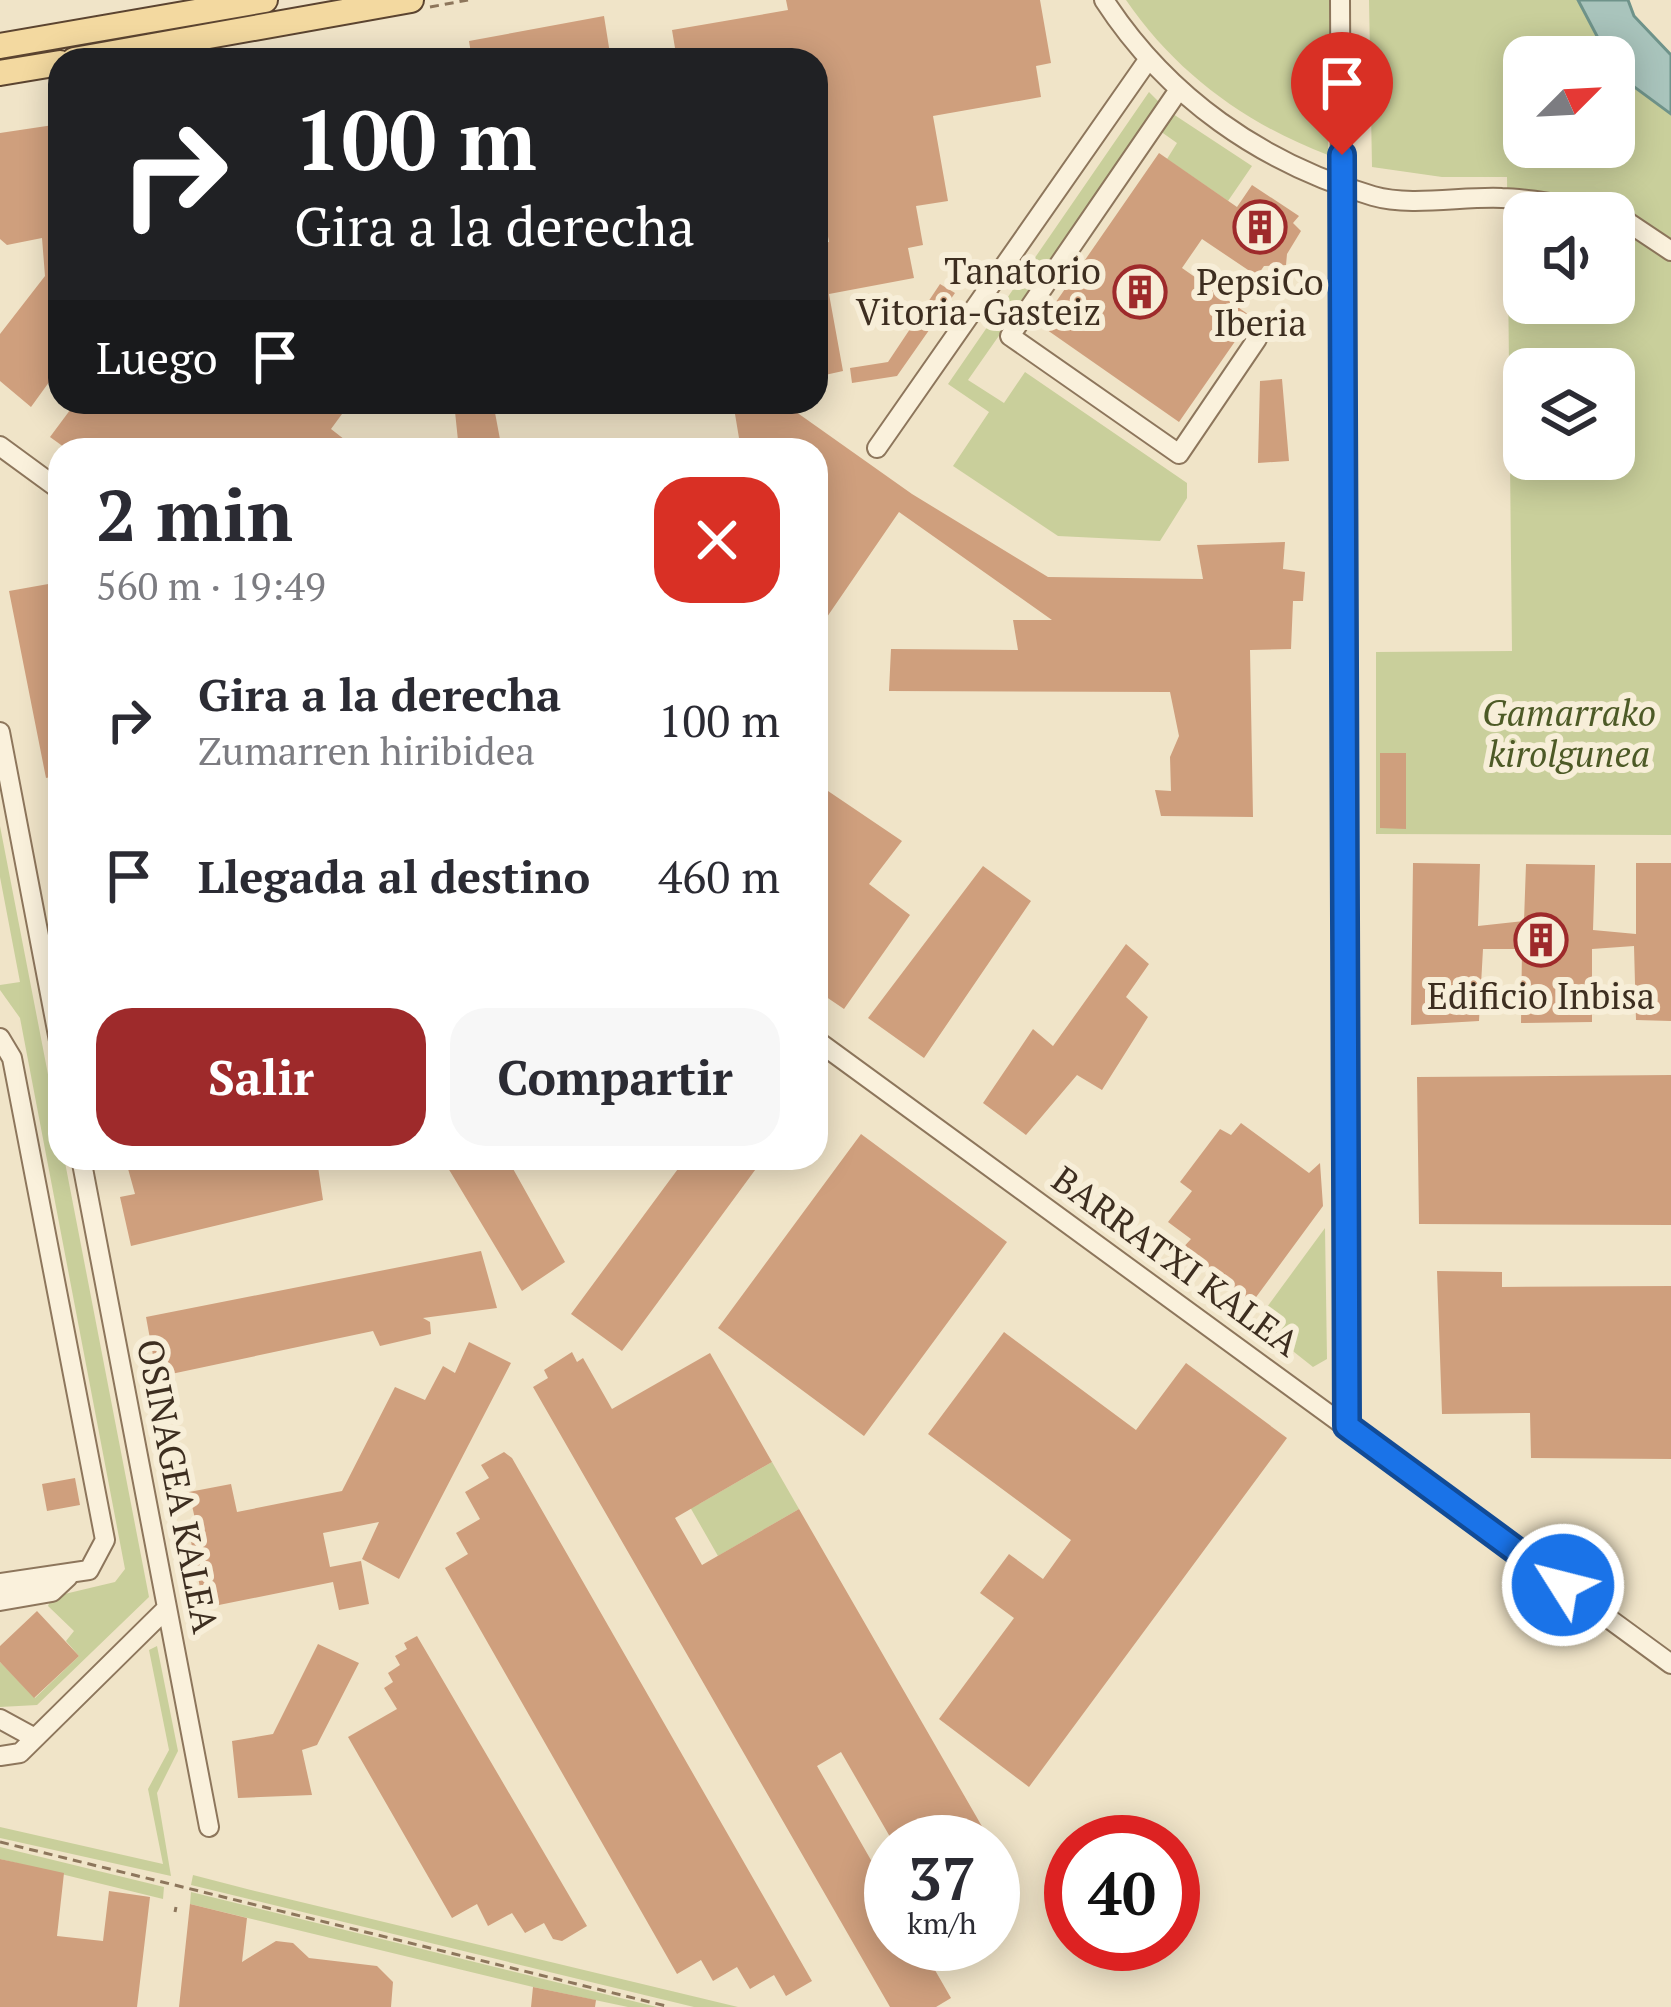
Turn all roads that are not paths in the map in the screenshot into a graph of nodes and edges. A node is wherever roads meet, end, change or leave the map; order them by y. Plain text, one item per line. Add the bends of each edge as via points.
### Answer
1 (265, 0) edge
2 (411, 0) edge
3 (1104, 0) edge
4 (1340, 0) edge
5 (0, 46) edge
6 (141, 48) edge
7 (1148, 60) junction
8 (48, 64) edge
9 (0, 73) edge
10 (1178, 92) junction
11 (1345, 184) junction
12 (1503, 198) edge
13 (1635, 227) edge
14 (1671, 251) edge
15 (1257, 339) dead end
16 (0, 446) edge
17 (877, 448) dead end
18 (48, 481) edge
19 (0, 732) edge
20 (48, 983) edge
21 (0, 1038) edge
22 (828, 1049) edge
23 (83, 1170) edge
24 (1347, 1426) junction
25 (68, 1577) junction
26 (0, 1583) edge
27 (0, 1601) edge
28 (167, 1608) junction
29 (1671, 1664) edge
30 (0, 1718) edge
31 (33, 1737) junction
32 (0, 1756) edge
33 (209, 1827) dead end

1 - 5 main road
2 - 6 main road
3 - 7 street
4 - 11 street
7 - 10 street
7 - 17 street
8 - 9 main road
10 - 11 street via 1251,144
10 - 15 street via 1010,336 1179,454
11 - 12 street via 1376,198
11 - 24 street
13 - 14 street
16 - 18 street
19 - 20 street
21 - 25 street via 12,1058 105,1540 89,1570
22 - 24 street, BARRATXI KALEA
23 - 28 street, OSINAGEA KALEA
24 - 29 street, BARRATXI KALEA
25 - 26 street
25 - 27 street via 52,1592
28 - 31 street
28 - 33 street, OSINAGEA KALEA
30 - 31 street
31 - 32 street via 20,1753

